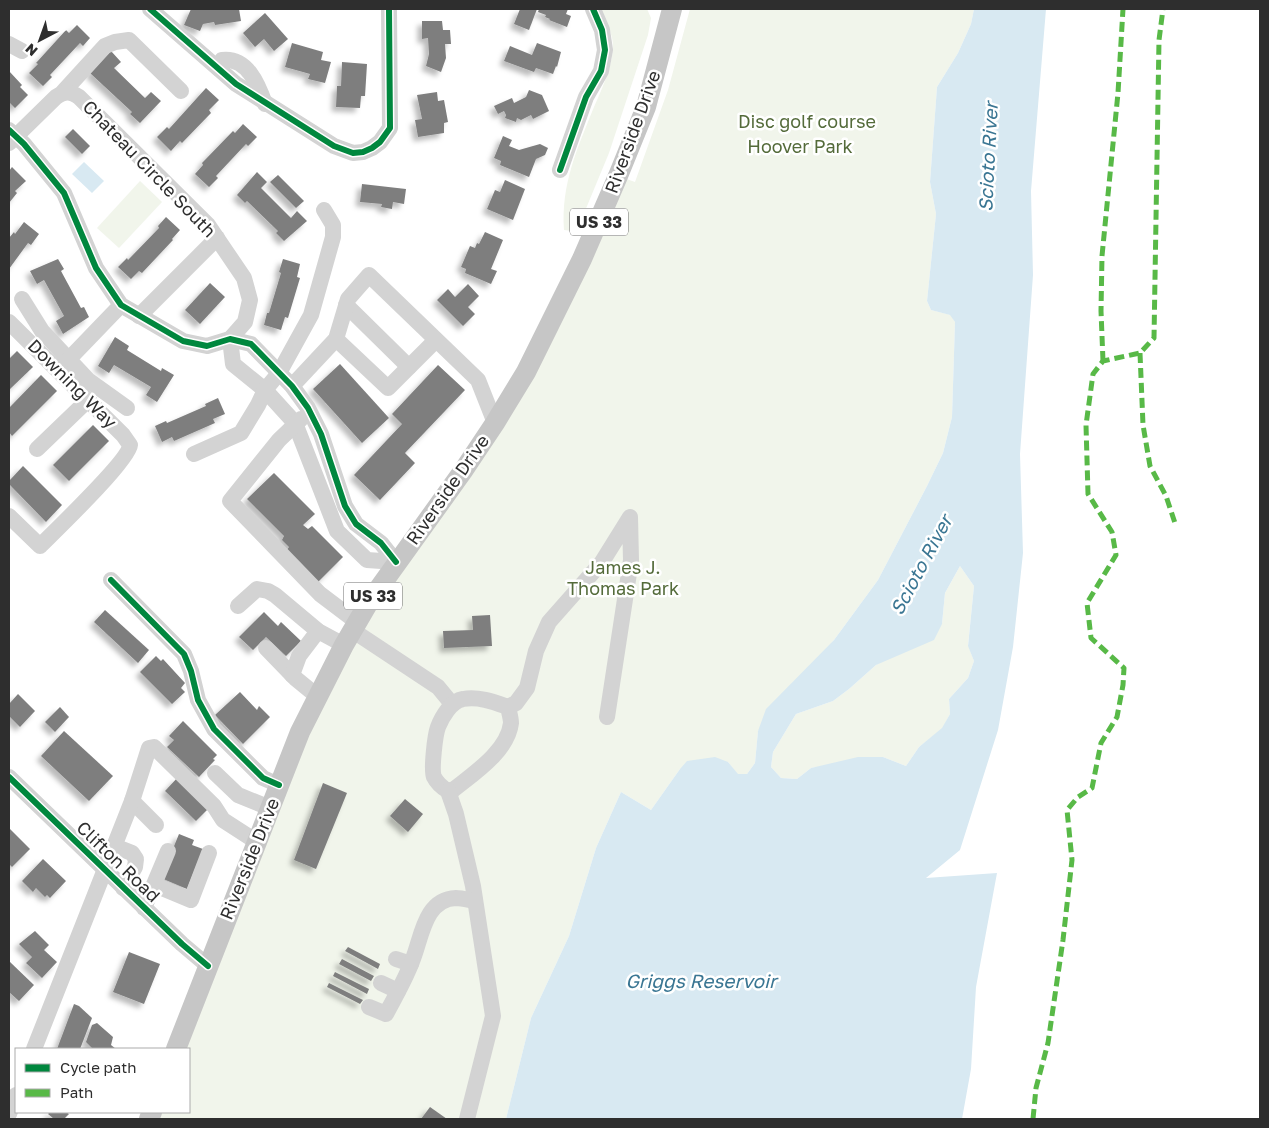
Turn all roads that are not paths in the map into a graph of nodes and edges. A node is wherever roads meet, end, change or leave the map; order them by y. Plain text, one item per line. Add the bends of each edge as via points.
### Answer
1 (150, 9) edge
2 (389, 9) edge
3 (594, 9) edge
4 (670, 10) edge
5 (181, 91) dead end
6 (63, 92) junction
7 (11, 136) edge
8 (560, 170) dead end
9 (324, 210) dead end
10 (216, 238) junction
11 (22, 299) dead end
12 (121, 304) junction
13 (346, 305) junction
14 (139, 316) junction
15 (9, 323) edge
16 (230, 339) junction
17 (336, 339) junction
18 (436, 340) junction
19 (69, 359) junction
20 (409, 366) junction
21 (279, 373) junction
22 (292, 386) junction
23 (265, 390) junction
24 (88, 400) junction
25 (127, 408) dead end
26 (310, 412) junction
27 (295, 423) junction
28 (495, 423) junction
29 (37, 449) dead end
30 (194, 454) dead end
31 (9, 516) edge
32 (396, 562) junction
33 (111, 580) dead end
34 (238, 606) dead end
35 (318, 631) junction
36 (351, 632) junction
37 (266, 648) dead end
38 (292, 674) junction
39 (317, 696) junction
40 (452, 704) junction
41 (508, 707) junction
42 (607, 717) dead end
43 (215, 773) dead end
44 (9, 777) edge
45 (279, 785) junction
46 (448, 791) junction
47 (132, 801) junction
48 (270, 808) junction
49 (156, 825) dead end
50 (257, 842) junction
51 (114, 846) junction
52 (168, 851) dead end
53 (209, 853) dead end
54 (104, 870) junction
55 (155, 885) junction
56 (123, 888) junction
57 (475, 901) junction
58 (144, 908) junction
59 (208, 966) junction
60 (381, 983) dead end
61 (398, 991) junction
62 (369, 1007) dead end
63 (34, 1048) edge
64 (176, 1048) edge
65 (15, 1098) edge
66 (9, 1114) edge
67 (467, 1119) edge

1 - 2 street via 236,84 334,146 353,153 372,148 390,128
3 - 8 street via 605,50 601,71 586,98
4 - 28 main road, Riverside Drive / US 33 via 646,107 597,225 530,364
5 - 6 street via 129,40 105,46
6 - 7 street, Chateau Circle South
6 - 10 street, Chateau Circle South via 79,97 208,225
7 - 12 street via 64,193 96,268
9 - 21 street via 333,225 327,259 311,315
10 - 14 street
10 - 16 street, Chateau Circle South via 244,278 250,300 244,322
11 - 19 street via 42,331
12 - 14 street
12 - 19 street
13 - 17 street
13 - 18 street via 368,275
13 - 20 street
14 - 16 street via 183,341 207,346
15 - 24 street, Downing Way
16 - 21 street via 251,344
16 - 23 street via 233,364
17 - 20 street via 388,388
17 - 22 street
18 - 20 street
18 - 28 street via 478,380
19 - 25 street via 88,380
21 - 22 street
21 - 23 street
22 - 26 street
23 - 27 street
23 - 30 street via 241,433
24 - 29 street
24 - 31 street, Downing Way via 123,435 130,450 40,546
26 - 27 street
26 - 32 street via 321,434 345,506 356,524 381,543
27 - 32 street via 337,532 367,560
27 - 36 street via 230,501 320,594
28 - 32 main road, Riverside Drive / US 33
32 - 36 main road, Riverside Drive / US 33
33 - 45 street via 184,654 198,700 214,728 263,778
34 - 35 street via 256,589 268,591
35 - 36 street
35 - 38 street via 299,656
36 - 39 main road, Riverside Drive / US 33
36 - 40 street via 438,687
37 - 38 street
38 - 39 street
39 - 45 main road, Riverside Drive / US 33
40 - 41 street via 472,698
40 - 46 street via 438,727 433,764 433,776
41 - 42 street via 516,703 527,688 536,651 549,622 602,562 630,517 631,560
41 - 46 street via 511,722 498,749 488,762
43 - 48 street via 238,795
44 - 54 street, Clifton Road
45 - 48 main road, Riverside Drive / US 33
46 - 57 street
47 - 49 street
47 - 50 street via 149,748 154,747 214,806 218,825
47 - 51 street
48 - 50 main road, Riverside Drive / US 33
50 - 59 main road, Riverside Drive / US 33
51 - 54 street
51 - 56 street via 132,853 136,859 135,868
52 - 55 street
53 - 55 street via 191,900
54 - 56 street, Clifton Road
54 - 63 street
55 - 58 street
56 - 58 street, Clifton Road
57 - 61 street via 446,900 429,914 404,961
57 - 67 street via 493,1016
58 - 59 street, Clifton Road
59 - 64 main road, Riverside Drive / US 33
60 - 61 street
61 - 62 street via 386,1014
65 - 66 street

